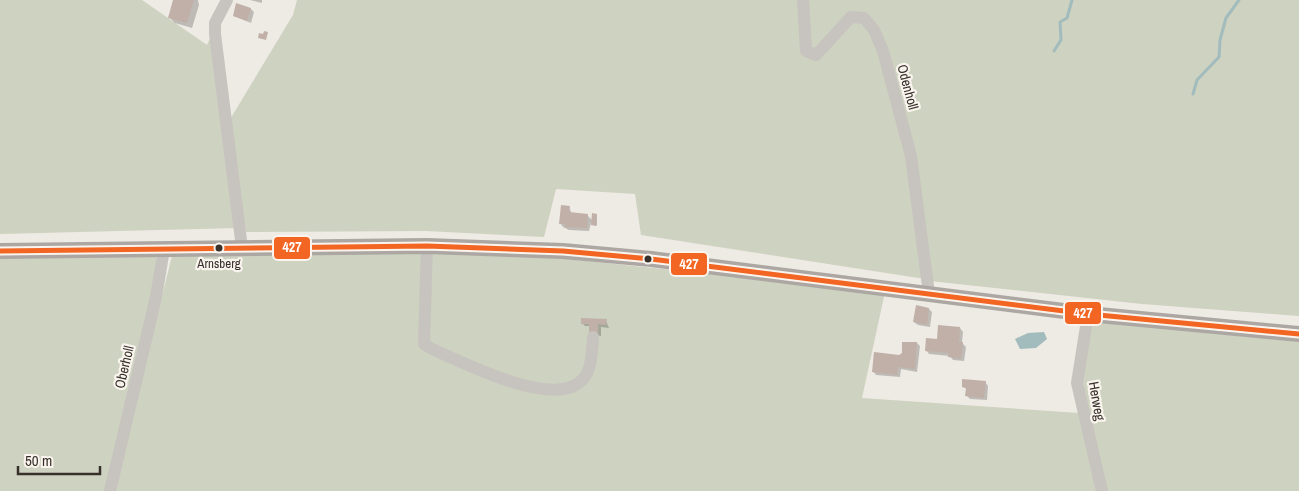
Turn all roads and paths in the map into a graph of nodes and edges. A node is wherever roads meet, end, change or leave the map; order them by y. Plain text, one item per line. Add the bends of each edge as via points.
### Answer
1 (227, 0) edge
2 (803, 0) edge
3 (427, 246) junction
4 (242, 248) junction
5 (164, 249) junction
6 (0, 251) edge
7 (929, 294) junction
8 (1088, 314) junction
9 (1299, 334) edge
10 (593, 337) dead end
11 (110, 491) edge
12 (1102, 491) edge

1 - 4 street via 215,23 215,34
2 - 7 street, Odenholl via 806,51 816,55 851,17 864,18 874,30 883,51 911,156
3 - 4 main road
3 - 7 main road via 563,251 650,259
3 - 10 street via 424,344 516,384 550,389 576,385 582,380 592,353
4 - 5 main road
5 - 6 main road
5 - 11 street, Oberholl via 156,297
7 - 8 main road
8 - 9 main road
8 - 12 street, Herweg via 1077,382

